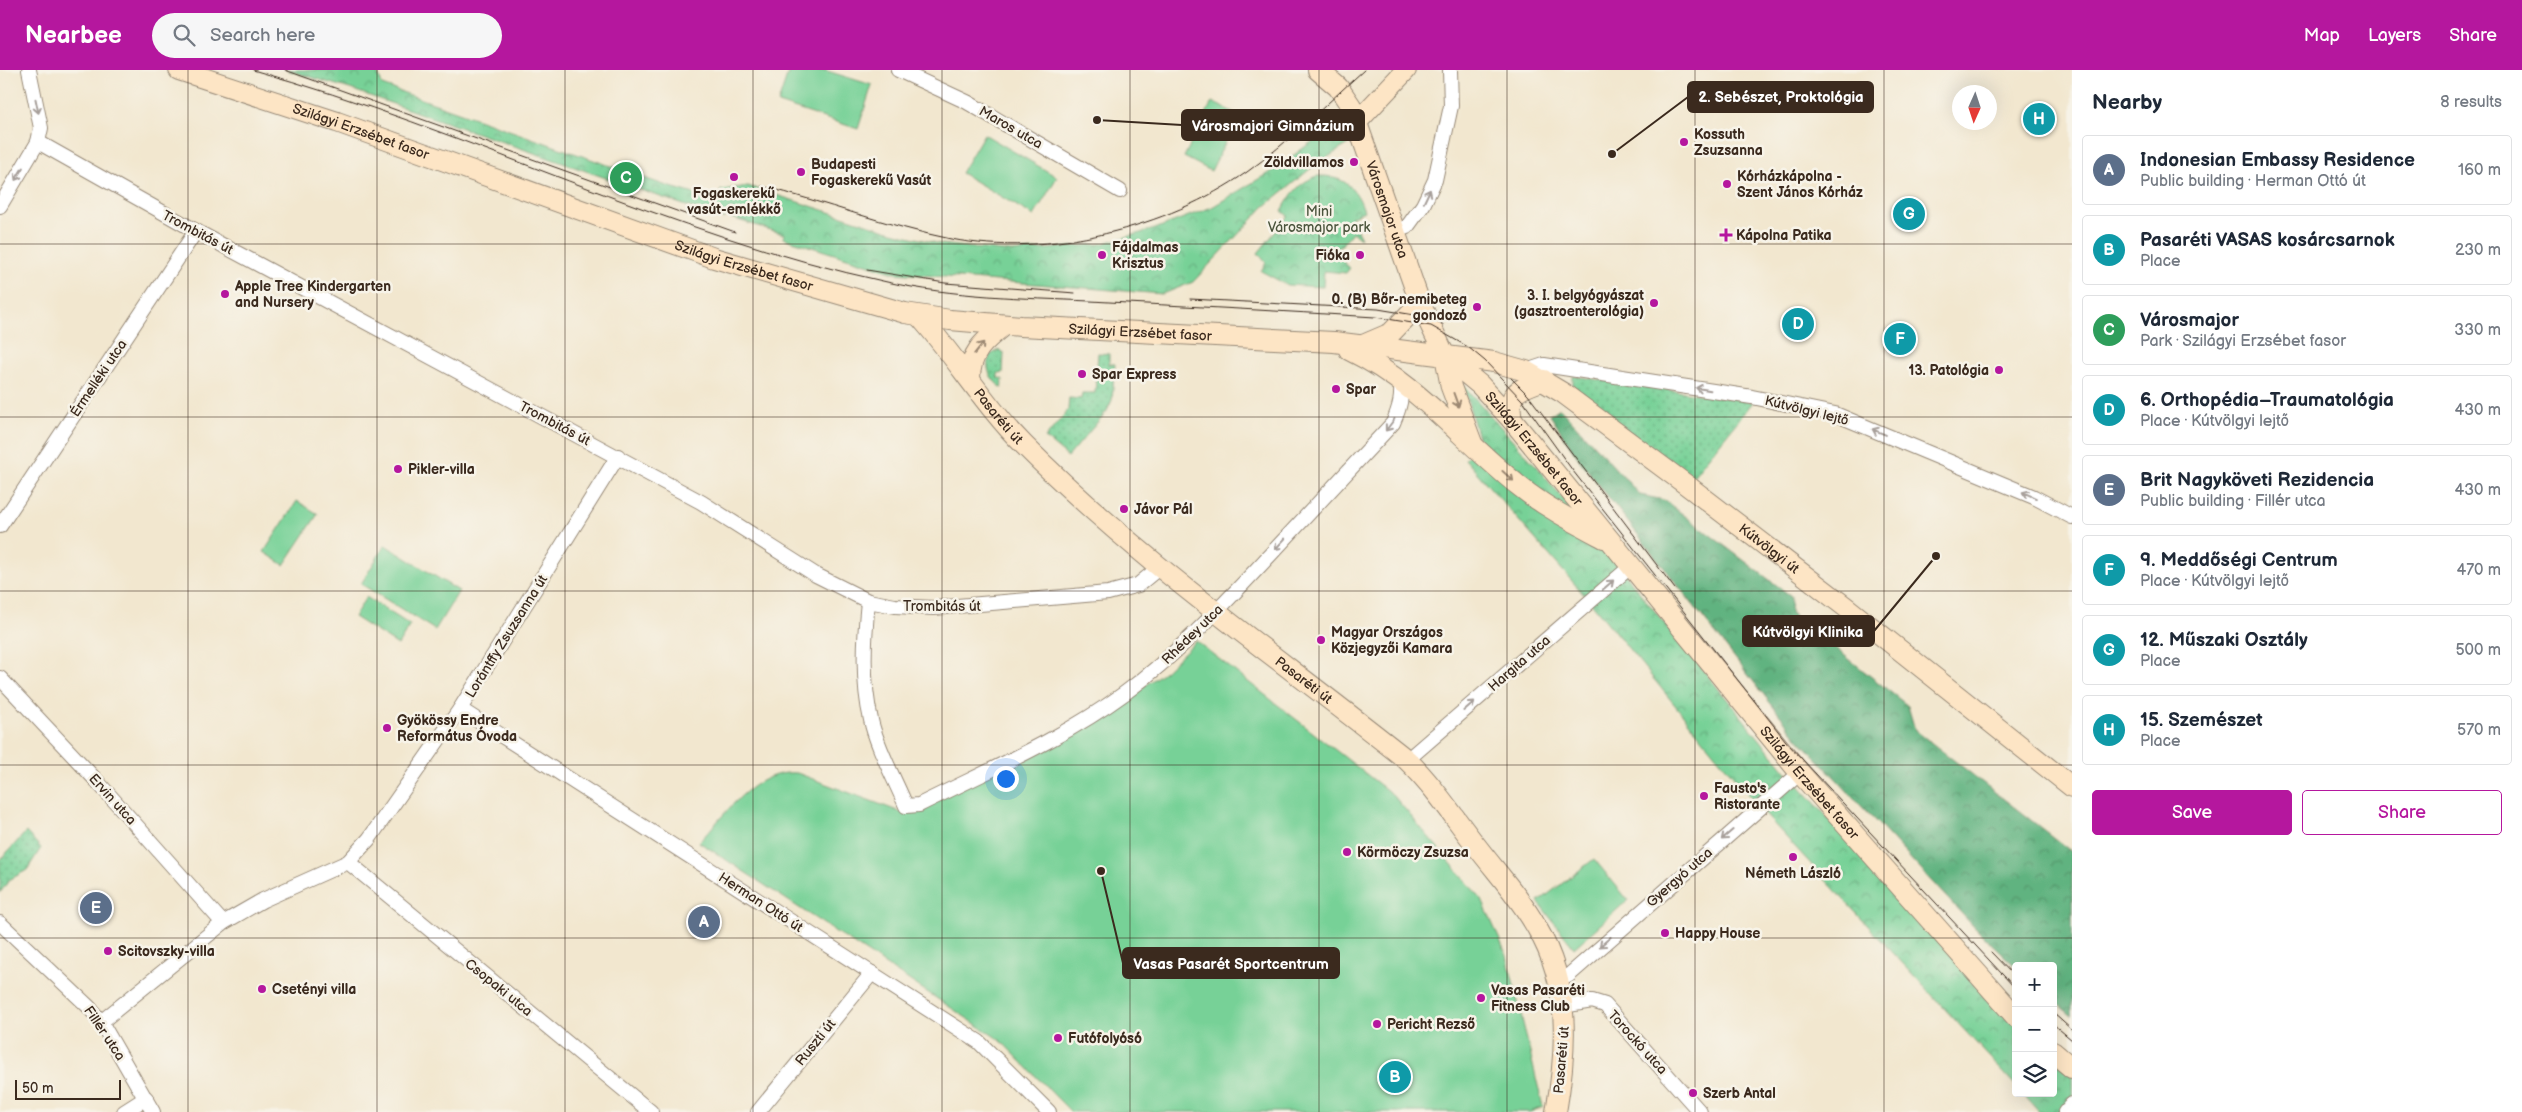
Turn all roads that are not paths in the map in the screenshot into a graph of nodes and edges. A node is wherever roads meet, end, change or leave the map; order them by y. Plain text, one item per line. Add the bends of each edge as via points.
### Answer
1 (30, 70) edge
2 (179, 70) edge
3 (898, 70) edge
4 (1318, 70) edge
5 (1406, 70) edge
6 (1450, 70) edge
7 (1357, 122) junction
8 (38, 142) junction
9 (1120, 191) dead end
10 (0, 206) edge
11 (196, 231) junction
12 (1396, 231) junction
13 (1420, 303) junction
14 (919, 316) junction
15 (1004, 325) junction
16 (1334, 342) junction
17 (1361, 346) junction
18 (1446, 356) junction
19 (1526, 371) junction
20 (970, 379) junction
21 (1400, 379) junction
22 (1544, 380) junction
23 (1512, 420) junction
24 (1472, 443) junction
25 (618, 456) junction
26 (2072, 517) edge
27 (0, 526) edge
28 (1612, 542) junction
29 (1161, 566) junction
30 (1630, 566) junction
31 (868, 601) junction
32 (1216, 611) junction
33 (0, 678) edge
34 (460, 709) junction
35 (1407, 760) junction
36 (1800, 773) junction
37 (2072, 787) edge
38 (348, 862) junction
39 (0, 923) edge
40 (223, 923) junction
41 (872, 973) junction
42 (1558, 979) junction
43 (1563, 1006) junction
44 (2012, 1012) edge
45 (101, 1022) junction
46 (2057, 1055) edge
47 (2072, 1068) edge
48 (146, 1098) junction
49 (2072, 1104) edge
50 (124, 1112) edge
51 (154, 1112) edge
52 (651, 1112) edge
53 (758, 1112) edge
54 (1049, 1112) edge
55 (1556, 1112) edge
56 (1700, 1112) edge
57 (2065, 1112) edge

1 -> 8 street via 41,128
2 - 14 main road, Szilágyi Erzsébet fasor via 337,122 714,258
3 - 9 street, Maros utca via 967,102
4 - 7 main road, Városmajor utca via 1347,98
5 - 7 main road
12 -> 6 street via 1407,227 1435,180 1452,106
7 - 12 main road, Városmajor utca
8 -> 10 street
8 - 11 street, Trombitás út
11 - 25 street, Trombitás út
11 - 27 street, Érmelléki utca
12 - 13 main road, Városmajor utca
13 - 17 main road via 1391,334
13 - 18 main road, Városmajor utca
14 - 15 main road, Szilágyi Erzsébet fasor
14 - 20 main road, Pasaréti út
15 - 16 main road, Szilágyi Erzsébet fasor
20 -> 15 main road via 973,355
16 - 17 main road, Szilágyi Erzsébet fasor
16 - 21 main road, Szilágyi Erzsébet fasor
17 - 18 main road, Szilágyi Erzsébet fasor
18 - 19 main road, Kútvölgyi út via 1494,362
18 - 23 main road, Szilágyi Erzsébet fasor
18 -> 24 main road via 1451,387
19 - 22 main road, Kútvölgyi út
26 -> 19 street, Kútvölgyi lejtő via 2010,487 1835,414 1752,397 1544,364
20 - 29 main road, Pasaréti út via 1023,444
21 - 24 main road, Szilágyi Erzsébet fasor
21 -> 32 street, Rhédey utca via 1401,406 1393,422
22 - 23 main road via 1515,393 1510,408
22 - 37 main road, Kútvölgyi út via 1847,608
23 - 28 main road, Szilágyi Erzsébet fasor
24 -> 28 main road, Szilágyi Erzsébet fasor via 1518,486 1550,510
25 - 31 street, Trombitás út via 701,502 816,574
25 - 34 street, Lorántffy Zsuzsanna út
28 - 30 main road, Szilágyi Erzsébet fasor
29 - 31 street, Trombitás út via 1138,585 1108,593 934,608
29 - 32 main road, Pasaréti út
35 -> 30 street, Hargita utca
30 - 36 main road, Szilágyi Erzsébet fasor
31 - 32 street, Rhédey utca via 864,639 865,686 871,722 906,806 919,805 1063,734 1160,666
32 - 35 main road, Pasaréti út
33 - 40 street, Ervin utca
34 - 38 street, Lorántffy Zsuzsanna út via 369,839
34 - 41 street, Herman Ottó út
35 - 42 main road, Pasaréti út via 1521,903 1544,942
36 -> 42 street, Gyergyó utca via 1574,971
36 - 44 main road, Szilágyi Erzsébet fasor
38 - 40 street, Lorántffy Zsuzsanna út via 263,900
38 - 52 street, Csopaki utca
39 - 45 street, Fillér utca via 89,1006
40 - 45 street, Lorántffy Zsuzsanna út
41 - 53 street, Ruszti út
41 - 54 street, Herman Ottó út via 979,1042
42 - 43 main road, Pasaréti út
43 - 55 main road, Pasaréti út via 1565,1040
43 - 56 street, Torockó utca via 1592,1001 1605,1005
45 - 48 street, Fillér utca
46 - 47 main road
48 - 50 street
48 - 51 street, Fillér utca
49 - 57 street

